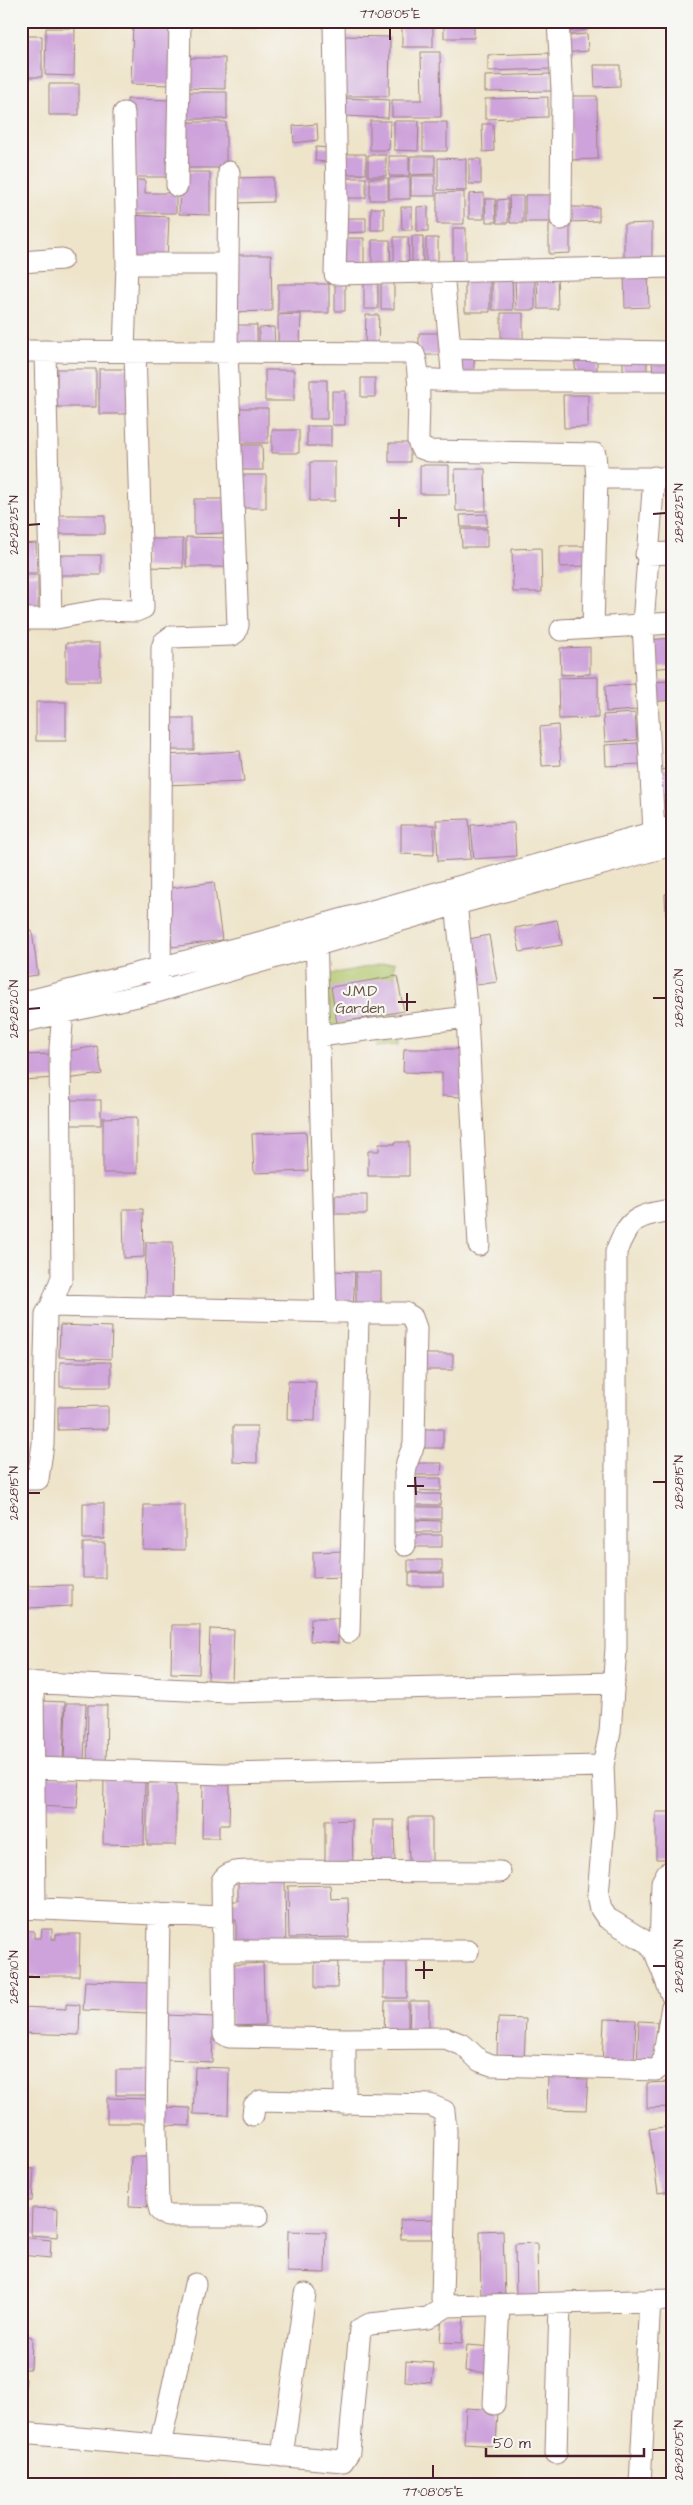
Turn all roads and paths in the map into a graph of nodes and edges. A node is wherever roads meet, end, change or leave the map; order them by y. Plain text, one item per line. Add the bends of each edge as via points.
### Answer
1 (180, 21) edge
2 (334, 21) edge
3 (558, 21) edge
4 (124, 113) dead end
5 (229, 172) dead end
6 (177, 186) dead end
7 (561, 219) dead end
8 (62, 259) dead end
9 (21, 262) edge
10 (126, 264) junction
11 (228, 264) junction
12 (672, 267) edge
13 (443, 272) junction
14 (450, 348) junction
15 (21, 351) edge
16 (45, 351) junction
17 (130, 351) junction
18 (227, 352) junction
19 (672, 352) edge
20 (418, 379) junction
21 (672, 380) edge
22 (453, 381) junction
23 (598, 478) junction
24 (663, 478) edge
25 (672, 553) edge
26 (646, 554) junction
27 (21, 619) edge
28 (51, 619) junction
29 (672, 623) edge
30 (642, 624) junction
31 (593, 628) junction
32 (561, 630) dead end
33 (663, 830) edge
34 (672, 845) edge
35 (456, 896) junction
36 (316, 937) junction
37 (160, 968) junction
38 (160, 991) junction
39 (21, 1003) edge
40 (63, 1012) junction
41 (467, 1017) junction
42 (21, 1022) edge
43 (319, 1036) junction
44 (672, 1210) edge
45 (479, 1245) dead end
46 (51, 1306) junction
47 (326, 1312) junction
48 (352, 1313) junction
49 (21, 1479) edge
50 (405, 1545) dead end
51 (349, 1632) dead end
52 (27, 1683) edge
53 (614, 1683) junction
54 (603, 1766) junction
55 (34, 1768) junction
56 (672, 1871) edge
57 (500, 1872) dead end
58 (28, 1908) edge
59 (159, 1914) junction
60 (221, 1917) junction
61 (222, 1951) junction
62 (468, 1951) dead end
63 (662, 1952) edge
64 (672, 1996) edge
65 (672, 2006) edge
66 (345, 2039) junction
67 (345, 2104) junction
68 (253, 2115) dead end
69 (258, 2216) dead end
70 (195, 2284) dead end
71 (306, 2294) dead end
72 (650, 2300) junction
73 (672, 2300) edge
74 (560, 2303) junction
75 (499, 2305) junction
76 (447, 2306) junction
77 (494, 2404) dead end
78 (21, 2433) edge
79 (160, 2445) junction
80 (556, 2453) dead end
81 (282, 2456) junction
82 (640, 2484) edge

1 - 6 street
2 - 13 street via 335,274
3 - 7 street via 562,90
4 - 10 street
5 - 11 street
8 - 9 street
10 - 11 street
10 - 17 street
11 - 18 street
12 - 13 street
13 - 14 street
14 - 19 street
14 - 22 street
15 - 16 street
16 - 17 street
16 - 28 street
17 - 18 street
17 - 28 street via 143,608 136,611 87,611
18 - 20 street via 411,352 416,356
18 - 37 street via 238,625 232,635 171,637 162,648
20 - 22 street
20 - 23 street via 418,441 421,448 428,451 592,453 596,456
21 - 22 street
23 - 24 street
23 - 31 street
24 - 26 street
25 - 26 street
26 - 30 street
27 - 28 street
29 - 30 street
30 - 31 street
30 - 33 street
31 - 32 street
33 - 35 street
34 - 35 street
35 - 36 street
35 - 41 street
36 - 37 street
36 - 38 street
36 - 43 street
37 - 38 street
37 - 39 street
38 - 40 street
40 - 42 street
40 - 46 street via 60,1048 62,1276
41 - 43 street
41 - 45 street
43 - 47 street
44 - 53 street via 631,1221 622,1233 616,1252
46 - 47 street
46 - 49 street via 46,1314 43,1444 38,1479
47 - 48 street
48 - 50 street via 405,1313 412,1317 416,1328 414,1444 405,1474
48 - 51 street via 358,1320
52 - 53 street via 228,1692
52 - 55 street
53 - 54 street
54 - 55 street via 223,1774
54 - 63 street via 605,1814 598,1895 601,1909 607,1918
55 - 58 street
56 - 63 street via 666,1873 662,1882
57 - 60 street via 232,1872 222,1881
58 - 59 street
59 - 60 street
59 - 69 street via 156,2127 160,2211 167,2216
60 - 61 street
61 - 62 street
61 - 66 street via 224,2034 229,2037
63 - 64 street
65 - 66 street via 662,2066 656,2070 492,2065 480,2062 463,2045 448,2038
66 - 67 street
67 - 68 street via 260,2101 254,2106
67 - 76 street via 430,2105 444,2110 442,2300
70 - 79 street
71 - 81 street
72 - 73 street
72 - 74 street
72 - 82 street
74 - 75 street
74 - 80 street
75 - 76 street
75 - 77 street
76 - 81 street via 428,2318 370,2324 360,2329 349,2452 343,2460
78 - 79 street
79 - 81 street

